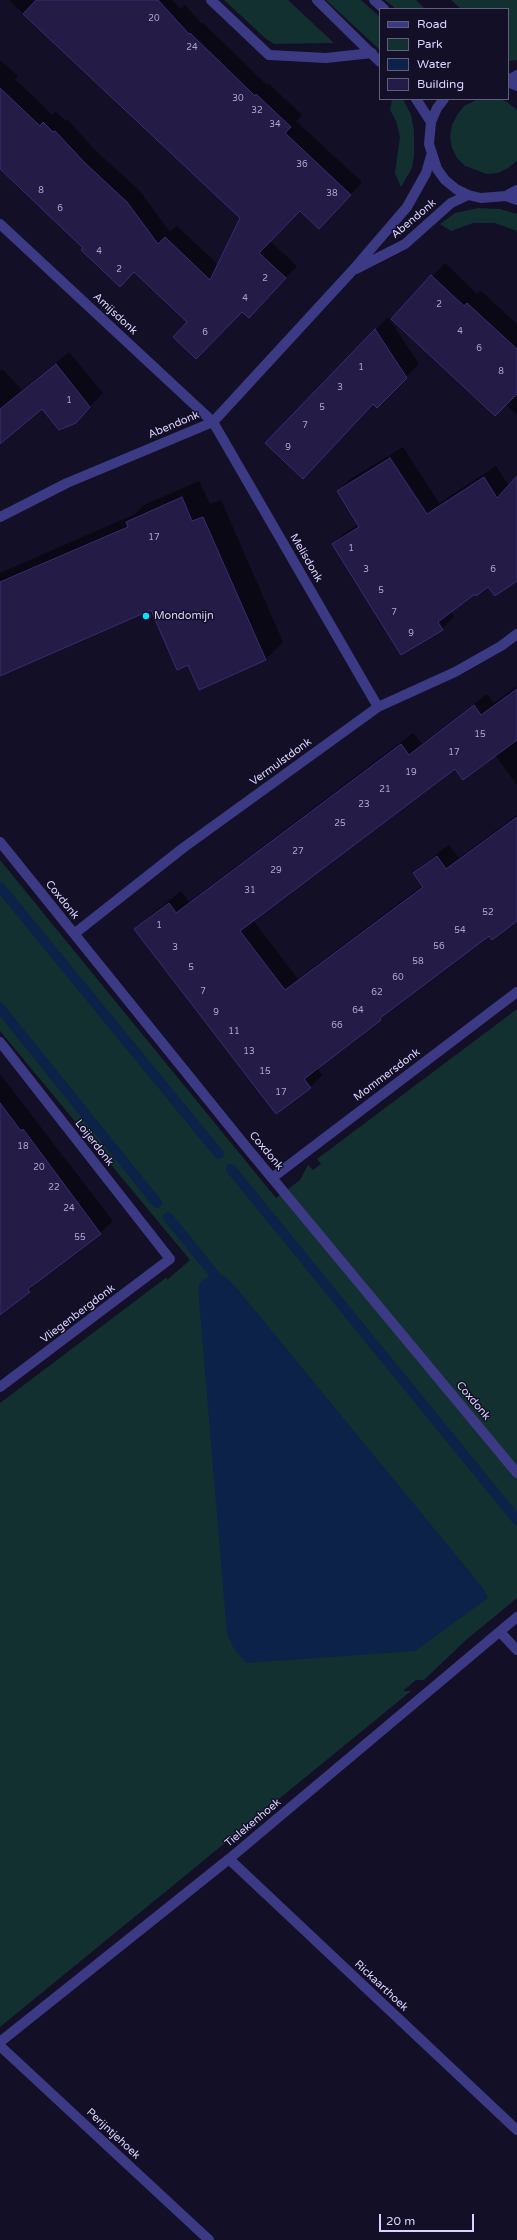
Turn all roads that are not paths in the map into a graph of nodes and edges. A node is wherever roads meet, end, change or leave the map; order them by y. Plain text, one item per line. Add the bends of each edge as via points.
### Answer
1 (211, 0) edge
2 (317, 0) edge
3 (374, 0) edge
4 (383, 8) edge
5 (372, 53) junction
6 (379, 61) edge
7 (417, 100) edge
8 (443, 100) edge
9 (431, 122) junction
10 (431, 156) junction
11 (517, 190) edge
12 (468, 195) junction
13 (506, 196) junction
14 (517, 200) edge
15 (0, 224) edge
16 (352, 271) junction
17 (213, 422) junction
18 (0, 517) edge
19 (517, 634) edge
20 (378, 707) junction
21 (0, 842) edge
22 (74, 934) junction
23 (517, 992) edge
24 (0, 1042) edge
25 (272, 1178) junction
26 (170, 1259) joint
27 (0, 1387) edge
28 (517, 1473) edge
29 (517, 1617) edge
30 (500, 1632) junction
31 (517, 1650) edge
32 (229, 1859) junction
33 (0, 2042) edge
34 (0, 2046) edge
35 (517, 2130) edge
36 (209, 2240) edge

1 - 5 street via 269,55 326,58
2 - 5 street
3 - 4 street
5 - 6 street
7 - 9 street
8 - 9 street
9 - 10 street
10 - 12 street via 445,180
10 - 16 street, Abendonk via 426,173 407,207
11 - 13 street
12 - 13 street via 481,198
12 - 16 street, Abendonk via 451,203 405,244
13 - 14 street
15 - 17 street, Amijsdonk
16 - 17 street, Abendonk
17 - 18 street, Abendonk via 67,483
17 - 20 street, Melisdonk
19 - 20 street, Vermulstdonk via 455,672
20 - 22 street, Vermulstdonk via 184,848
21 - 22 street, Coxdonk
22 - 25 street, Coxdonk
23 - 25 street, Mommersdonk
24 - 26 street, Loijerdonk
25 - 28 street, Coxdonk
26 - 27 street, Vliegenbergdonk
29 - 30 street, Tielekenhoek
30 - 31 street
30 - 32 street, Tielekenhoek
32 - 33 street, Tielekenhoek
32 - 35 street, Rickaarthoek
34 - 36 street, Perijntjehoek

